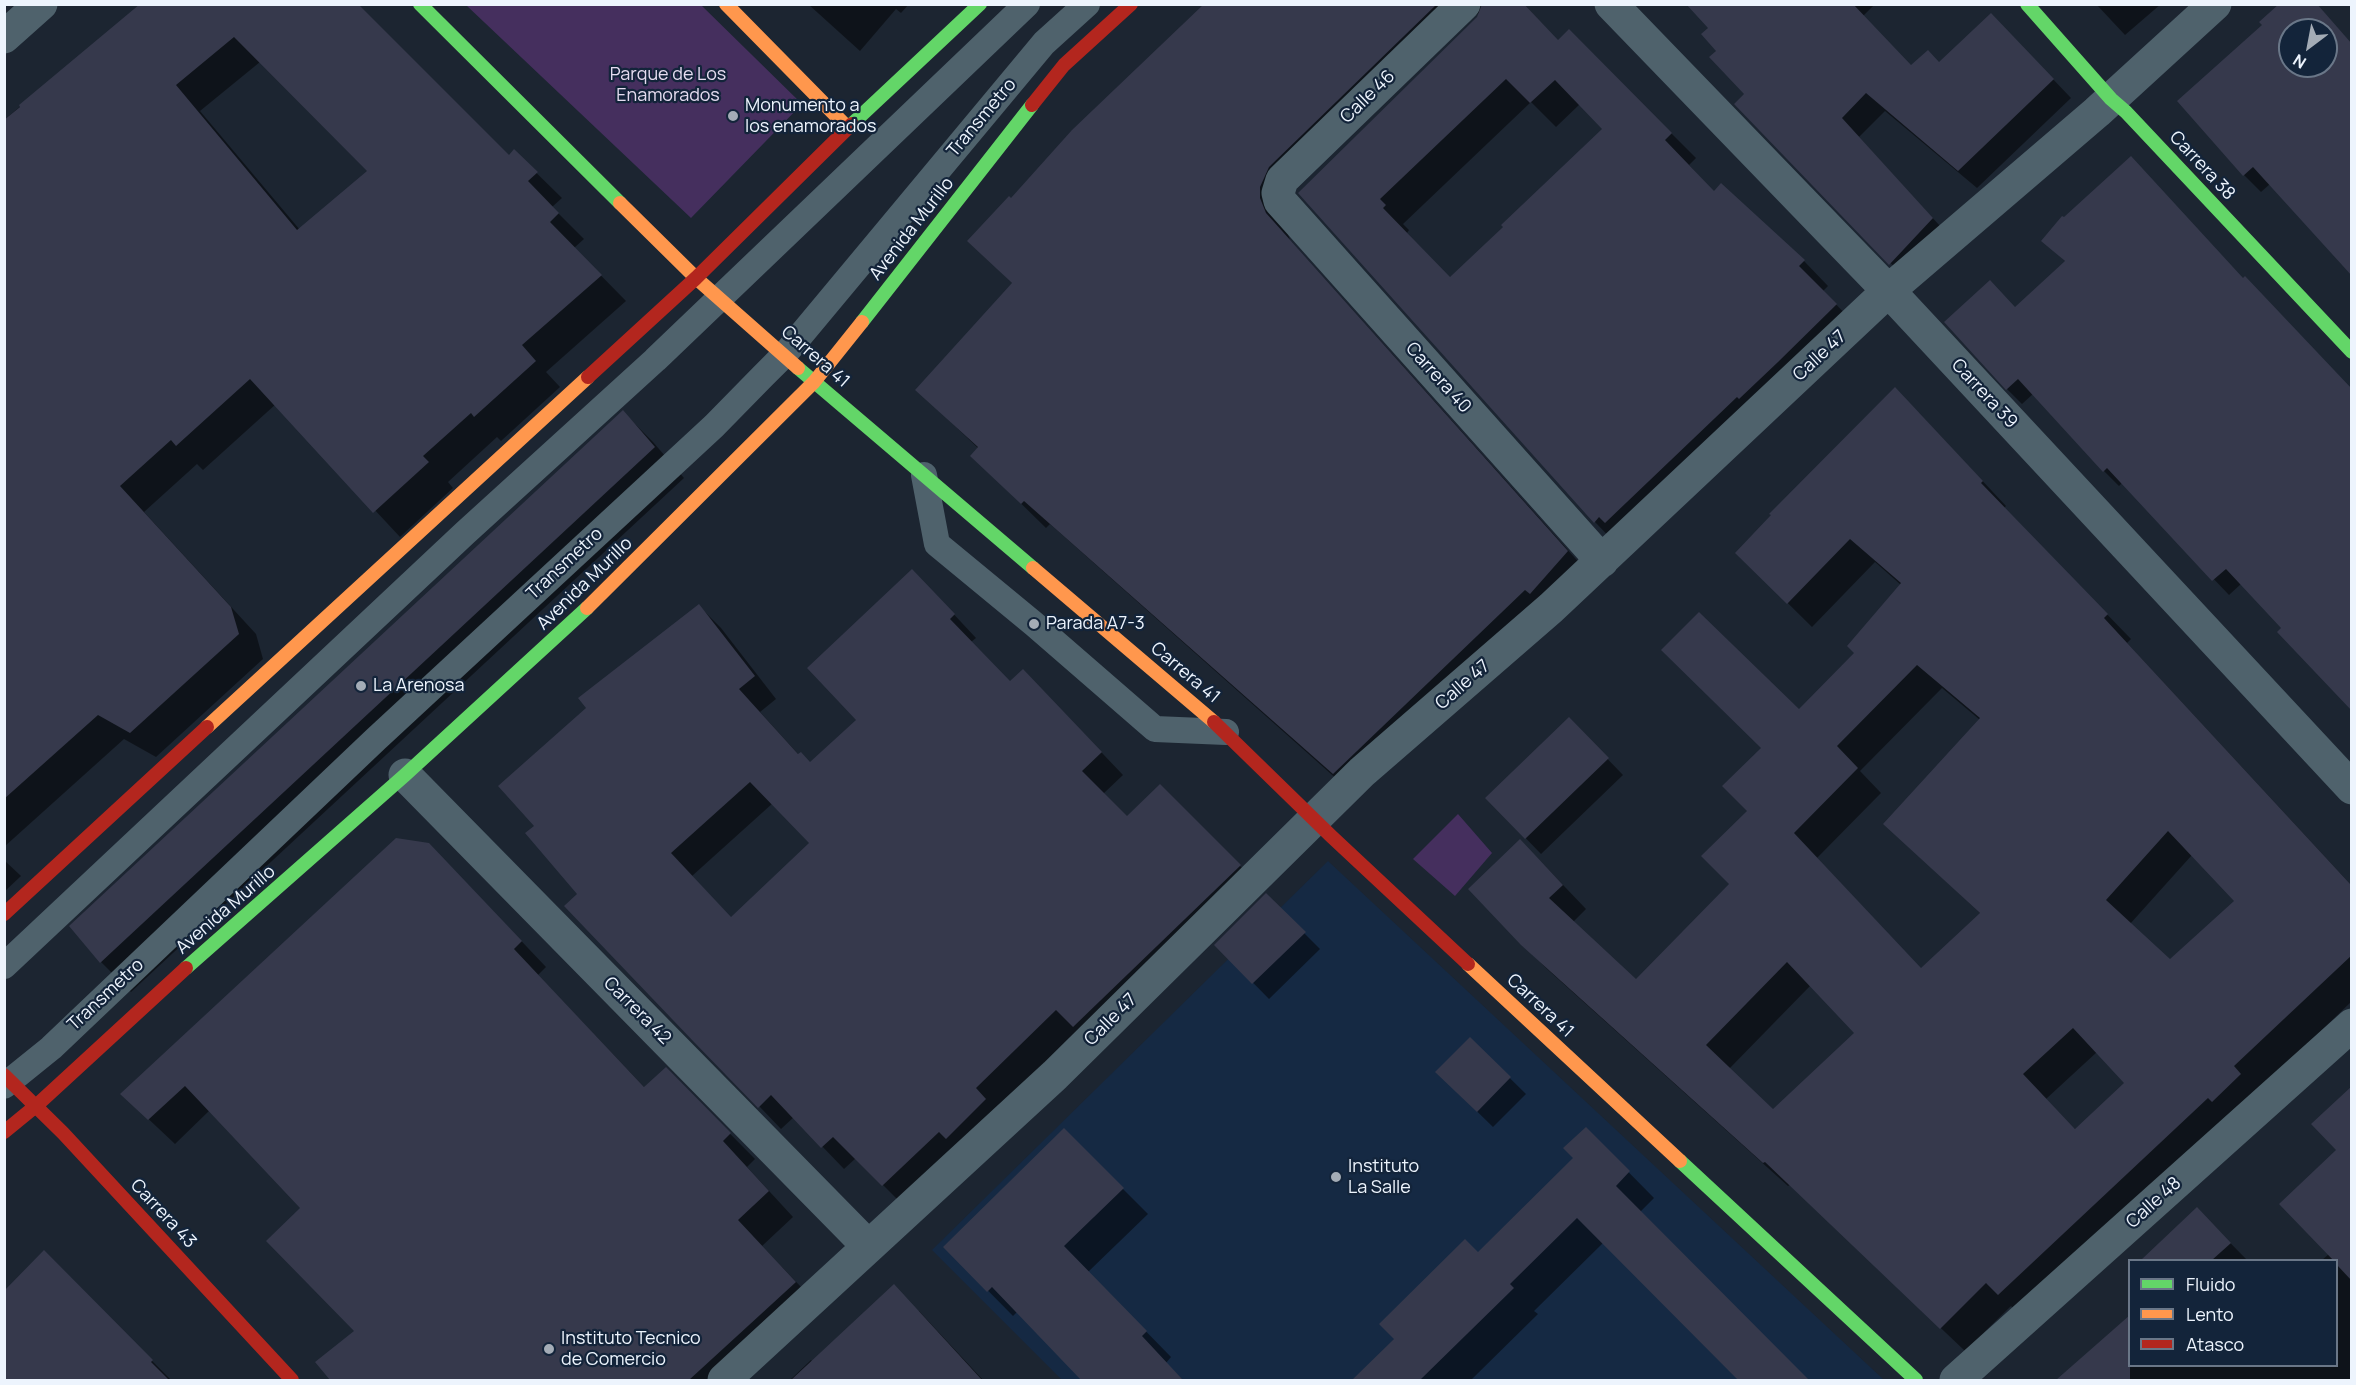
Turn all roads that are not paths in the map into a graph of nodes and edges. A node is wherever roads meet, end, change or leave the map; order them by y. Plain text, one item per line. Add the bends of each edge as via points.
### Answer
1 (40, 4) edge
2 (420, 4) edge
3 (726, 4) edge
4 (980, 4) edge
5 (1027, 4) edge
6 (1087, 4) edge
7 (1131, 4) edge
8 (1464, 4) edge
9 (1611, 4) edge
10 (2027, 4) edge
11 (2215, 4) edge
12 (4, 37) edge
13 (2111, 99) junction
14 (848, 128) junction
15 (1278, 193) joint
16 (696, 278) junction
17 (1888, 291) junction
18 (720, 298) junction
19 (2352, 352) edge
20 (785, 354) junction
21 (814, 382) junction
22 (924, 475) junction
23 (1602, 561) junction
24 (1226, 732) junction
25 (405, 775) junction
26 (2352, 788) edge
27 (1313, 819) junction
28 (4, 914) edge
29 (4, 966) edge
30 (2352, 1025) edge
31 (7, 1081) edge
32 (37, 1105) junction
33 (4, 1132) edge
34 (868, 1246) junction
35 (290, 1379) edge
36 (724, 1380) edge
37 (1916, 1380) edge
38 (1956, 1380) edge

1 - 12 street
2 - 16 main road, Carrera 41
3 - 14 main road
4 - 14 main road
5 - 18 lane
6 - 20 lane, Transmetro via 1044,43
7 - 21 main road, Avenida Murillo via 1064,65
8 - 15 street, Calle 46 via 1282,180
9 - 17 street, Carrera 39
10 - 13 main road, Carrera 38
11 - 13 street, Calle 47
13 - 17 street, Calle 47
13 - 19 main road, Carrera 38
14 - 16 main road
15 - 23 street, Carrera 40 via 1281,201
16 - 18 main road, Carrera 41
16 - 28 main road
17 - 23 street, Calle 47
17 - 26 street, Carrera 39
18 - 20 main road, Carrera 41
18 - 29 lane
20 - 21 main road, Carrera 41
20 - 31 lane, Transmetro via 714,426 51,1048
21 - 22 main road, Carrera 41
21 - 25 main road, Avenida Murillo via 568,627
22 - 24 main road, Carrera 41
22 - 24 lane via 937,544 1155,729
23 - 27 street, Calle 47
24 - 27 main road, Carrera 41
25 - 32 main road, Avenida Murillo
25 - 34 street, Carrera 42
27 - 34 street, Calle 47 via 1055,1075
27 - 37 main road, Carrera 41
30 - 38 street, Calle 48
31 - 32 main road, Carrera 43
32 - 33 main road, Avenida Murillo
32 - 35 main road, Carrera 43
34 - 36 street, Calle 47

